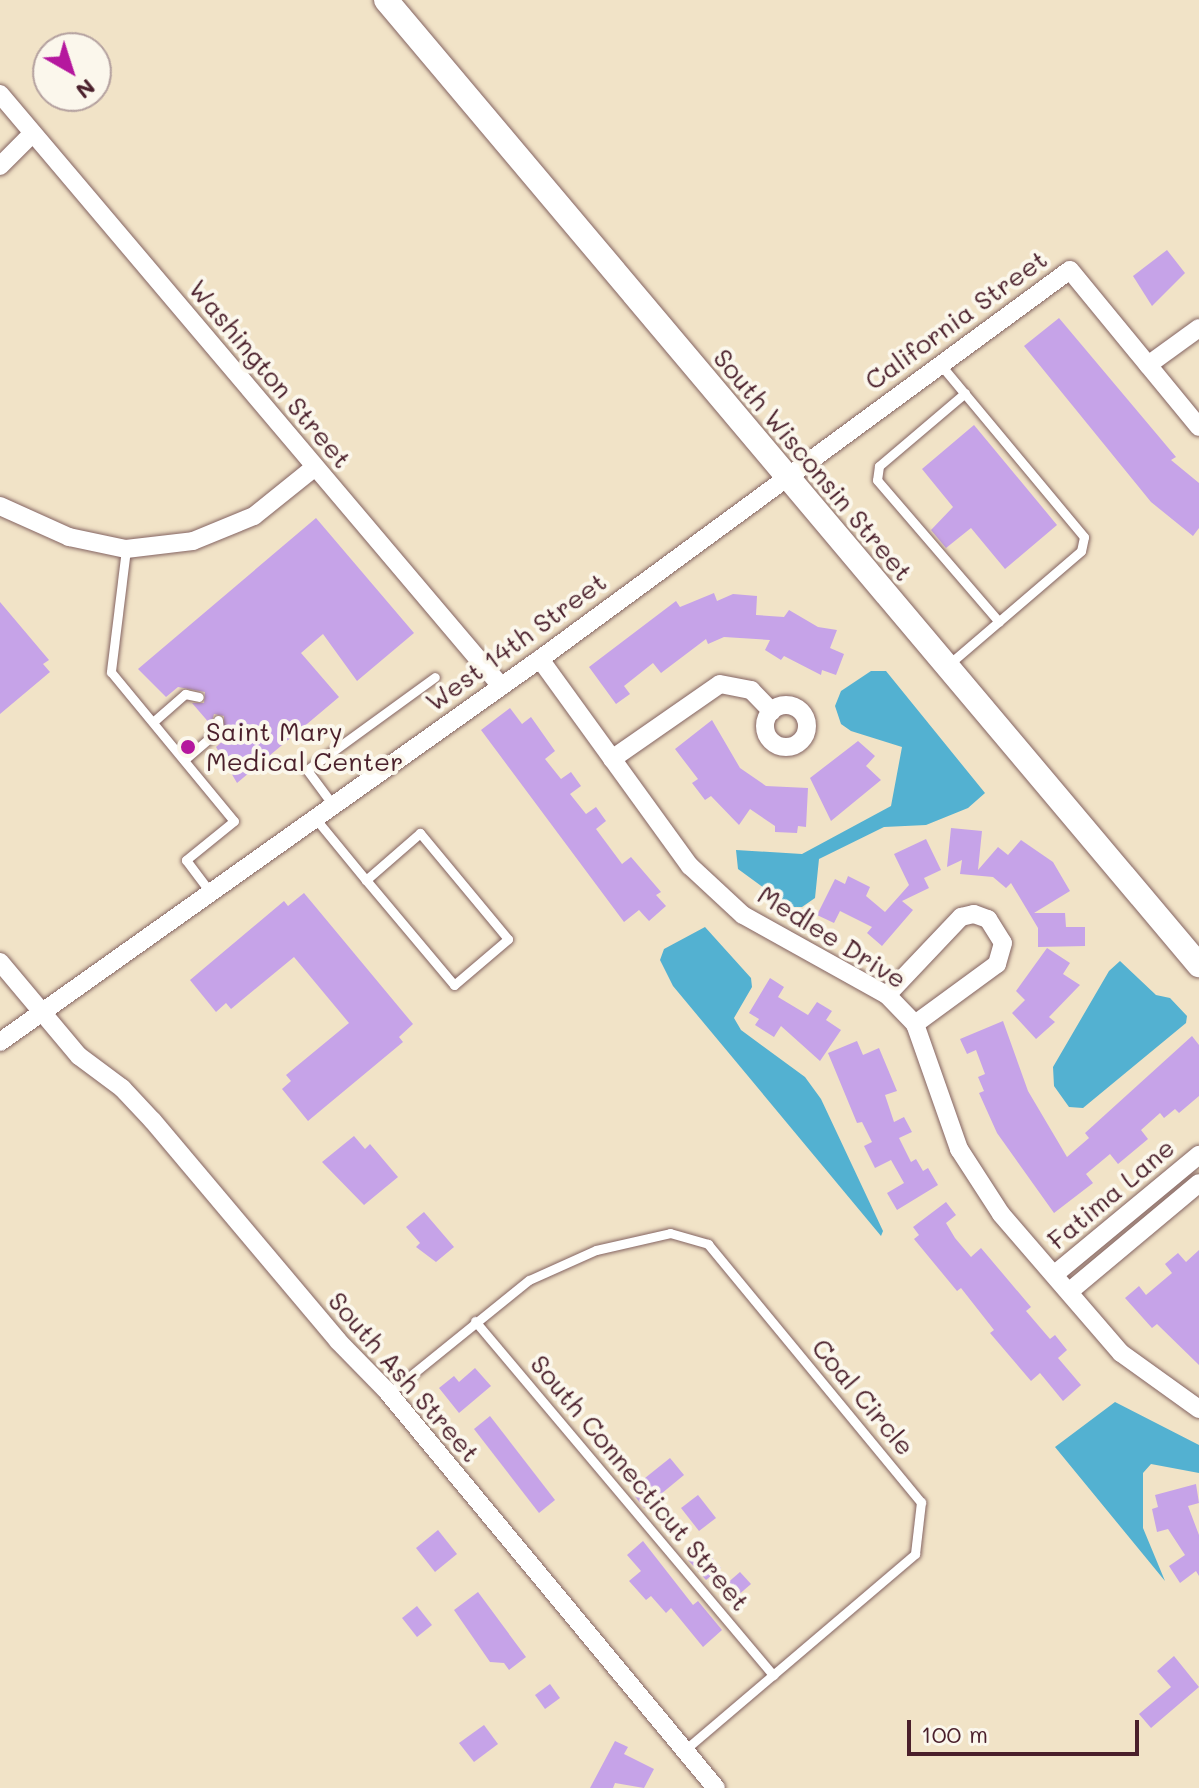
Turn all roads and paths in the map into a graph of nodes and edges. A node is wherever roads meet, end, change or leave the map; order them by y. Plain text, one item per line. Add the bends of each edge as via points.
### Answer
1 (386, 0) edge
2 (0, 94) edge
3 (32, 134) junction
4 (0, 166) edge
5 (1199, 328) edge
6 (940, 364) junction
7 (1148, 365) junction
8 (965, 393) junction
9 (1199, 427) edge
10 (315, 467) junction
11 (786, 476) junction
12 (0, 506) edge
13 (126, 549) junction
14 (999, 622) junction
15 (540, 659) junction
16 (947, 667) junction
17 (435, 677) dead end
18 (501, 686) junction
19 (199, 697) dead end
20 (772, 712) dead end
21 (218, 720) dead end
22 (153, 722) junction
23 (612, 759) junction
24 (184, 760) junction
25 (333, 805) junction
26 (315, 818) junction
27 (366, 880) junction
28 (210, 892) junction
29 (0, 962) edge
30 (1199, 965) edge
31 (887, 995) junction
32 (42, 1011) junction
33 (915, 1024) junction
34 (0, 1042) edge
35 (1199, 1155) edge
36 (1199, 1183) edge
37 (1055, 1274) junction
38 (1070, 1291) junction
39 (475, 1321) junction
40 (388, 1394) junction
41 (1199, 1409) edge
42 (773, 1675) junction
43 (685, 1750) junction
44 (716, 1788) edge

1 - 11 street, South Wisconsin Street
2 - 3 street, Washington Street
3 - 4 street
3 - 10 street, Washington Street
5 - 7 street
6 - 7 street, California Street via 1070,270
6 - 8 lane
6 - 11 street, California Street
7 - 9 street, California Street
8 - 14 lane via 1084,537 1081,551
8 - 14 lane via 879,466 877,480
10 - 13 street via 254,516 193,541
10 - 18 street, Washington Street
11 - 15 street, West 14th Street
11 - 16 street, South Wisconsin Street
12 - 13 street via 69,537
13 - 22 lane via 111,672
14 - 16 lane
15 - 18 street, West 14th Street
15 - 23 street, Medlee Drive
16 - 30 street, South Wisconsin Street
17 - 25 lane via 307,770
18 - 25 street, West 14th Street
19 - 22 lane via 185,694
20 - 23 street via 751,690 720,684
21 - 24 lane via 219,730
22 - 24 lane
23 - 31 street, Medlee Drive via 690,866 743,915
24 - 28 lane via 234,821 186,860
25 - 26 street, West 14th Street
26 - 27 lane
26 - 28 street, West 14th Street
27 - 27 lane via 454,985 508,939 420,833
28 - 32 street, West 14th Street
29 - 32 street, South Ash Street
31 - 33 street, Medlee Drive
31 - 33 street via 961,917 988,919 1003,943 997,964
32 - 34 street, West 14th Street
32 - 40 street, South Ash Street via 79,1056 122,1088 153,1121
33 - 37 street, Medlee Drive via 959,1149 1001,1214
35 - 37 street, Fatima Lane
36 - 38 street, Fatima Lane
37 - 38 street, Medlee Drive
38 - 41 street, Medlee Drive via 1121,1353
39 - 40 lane, Coal Circle
39 - 42 lane, South Connecticut Street
39 - 42 lane, Coal Circle via 529,1280 596,1250 670,1233 708,1244 921,1502 915,1554
40 - 43 street, South Ash Street
42 - 43 lane, Coal Circle
43 - 44 street, South Ash Street

